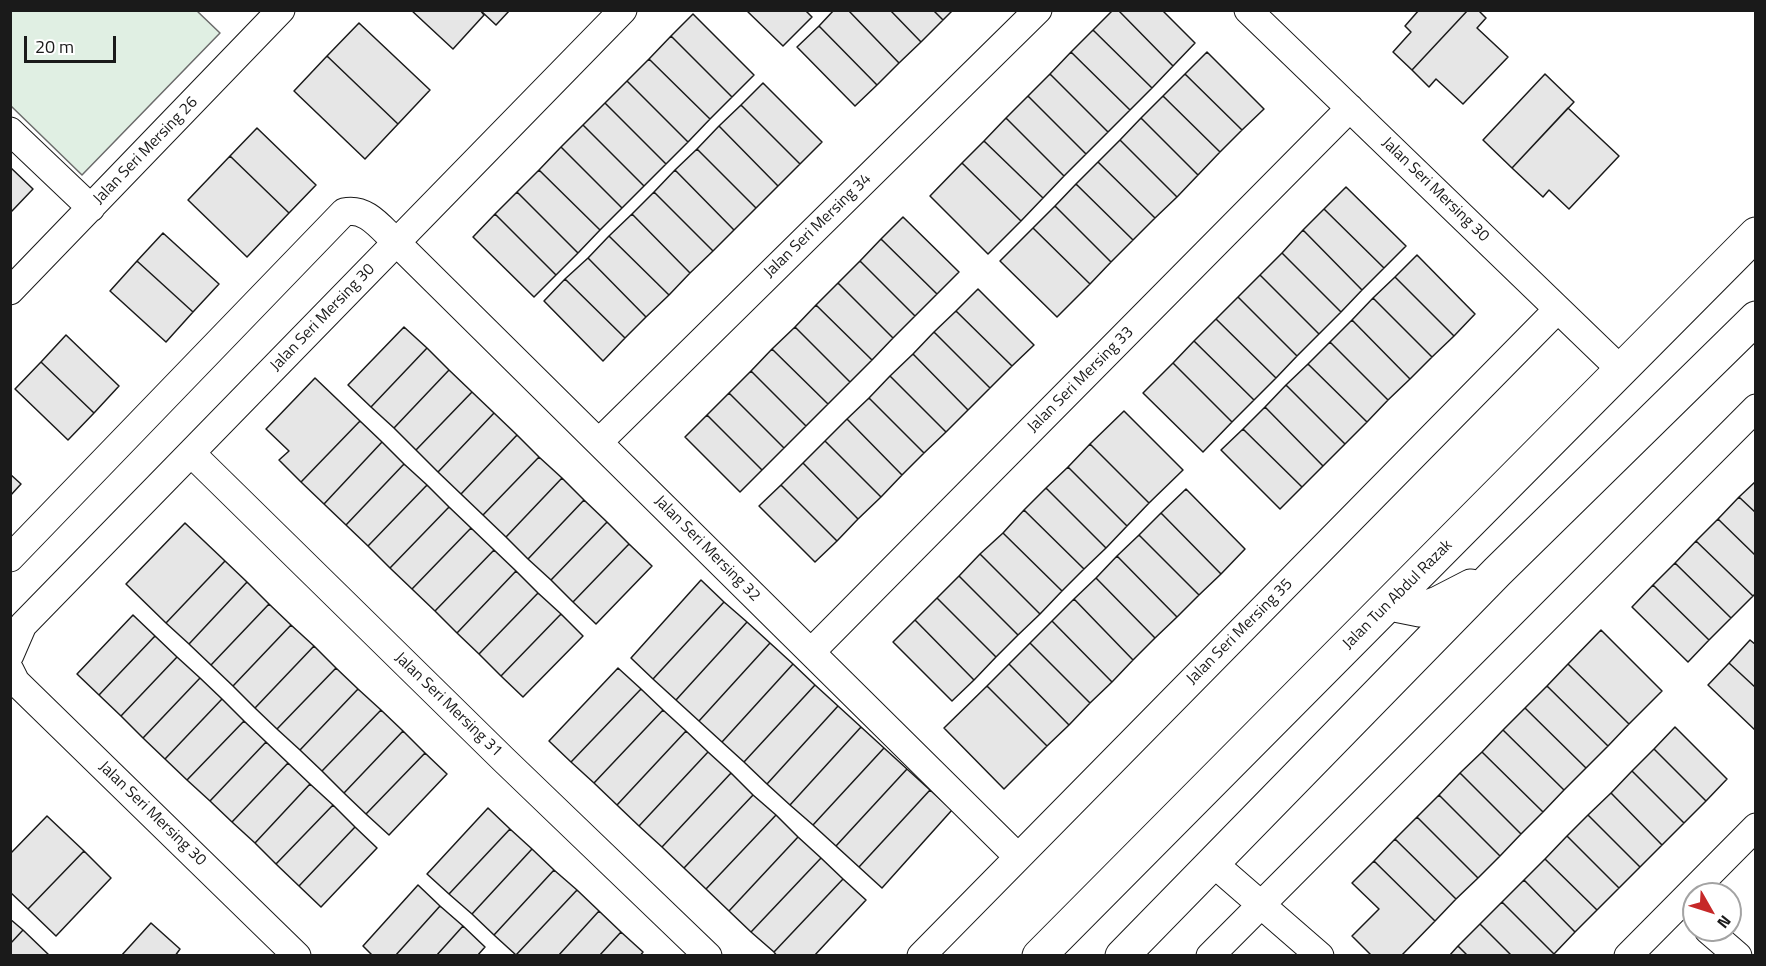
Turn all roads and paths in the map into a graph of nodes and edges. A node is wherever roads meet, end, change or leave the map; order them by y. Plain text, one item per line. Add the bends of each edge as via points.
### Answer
1 (280, 10) edge
2 (623, 10) edge
3 (1038, 10) edge
4 (1248, 10) edge
5 (1350, 108) junction
6 (10, 131) edge
7 (91, 208) junction
8 (1755, 234) edge
9 (396, 242) junction
10 (10, 291) edge
11 (1558, 309) junction
12 (1755, 318) edge
13 (1621, 370) junction
14 (1755, 408) edge
15 (598, 442) junction
16 (191, 453) junction
17 (10, 558) edge
18 (1497, 572) junction
19 (1390, 604) junction
20 (811, 652) junction
21 (10, 655) edge
22 (10, 670) edge
23 (1755, 827) edge
24 (1018, 857) junction
25 (1213, 863) junction
26 (1710, 882) edge
27 (1260, 904) junction
28 (1682, 914) edge
29 (1722, 942) edge
30 (297, 956) edge
31 (708, 956) edge
32 (921, 956) edge
33 (1039, 956) edge
34 (1122, 956) edge
35 (1210, 956) edge
36 (1320, 956) edge
37 (1628, 956) edge
38 (1738, 956) edge

1 - 7 street, Jalan Seri Mersing 26
2 - 9 street, Jalan Seri Mersing 30
3 - 15 street, Jalan Seri Mersing 34
4 - 5 street, Jalan Seri Mersing 30
5 - 11 street, Jalan Seri Mersing 30
5 - 20 street, Jalan Seri Mersing 33
6 - 7 street
7 - 10 street, Jalan Seri Mersing 26
8 - 13 main road, Jalan Tun Abdul Razak
9 - 15 street, Jalan Seri Mersing 32
9 - 16 street, Jalan Seri Mersing 30
9 - 17 street, Jalan Seri Mersing 32 via 368,216 355,209 344,212
11 - 13 street, Jalan Seri Mersing 30
11 - 24 street, Jalan Seri Mersing 35
12 - 18 main road
13 - 19 main road, Jalan Tun Abdul Razak
14 - 27 street
15 - 20 street, Jalan Seri Mersing 32
16 - 21 street, Jalan Seri Mersing 30 via 23,626
16 - 31 street, Jalan Seri Mersing 31
18 - 19 main road via 1420,610
18 - 25 main road
19 - 33 main road, Jalan Tun Abdul Razak
20 - 24 street, Jalan Seri Mersing 32
22 - 30 street, Jalan Seri Mersing 30 via 16,682
23 - 26 street
24 - 32 street, Jalan Seri Mersing 35
25 - 27 street
25 - 34 main road
27 - 35 street
27 - 36 street
28 - 37 street
29 - 38 street

